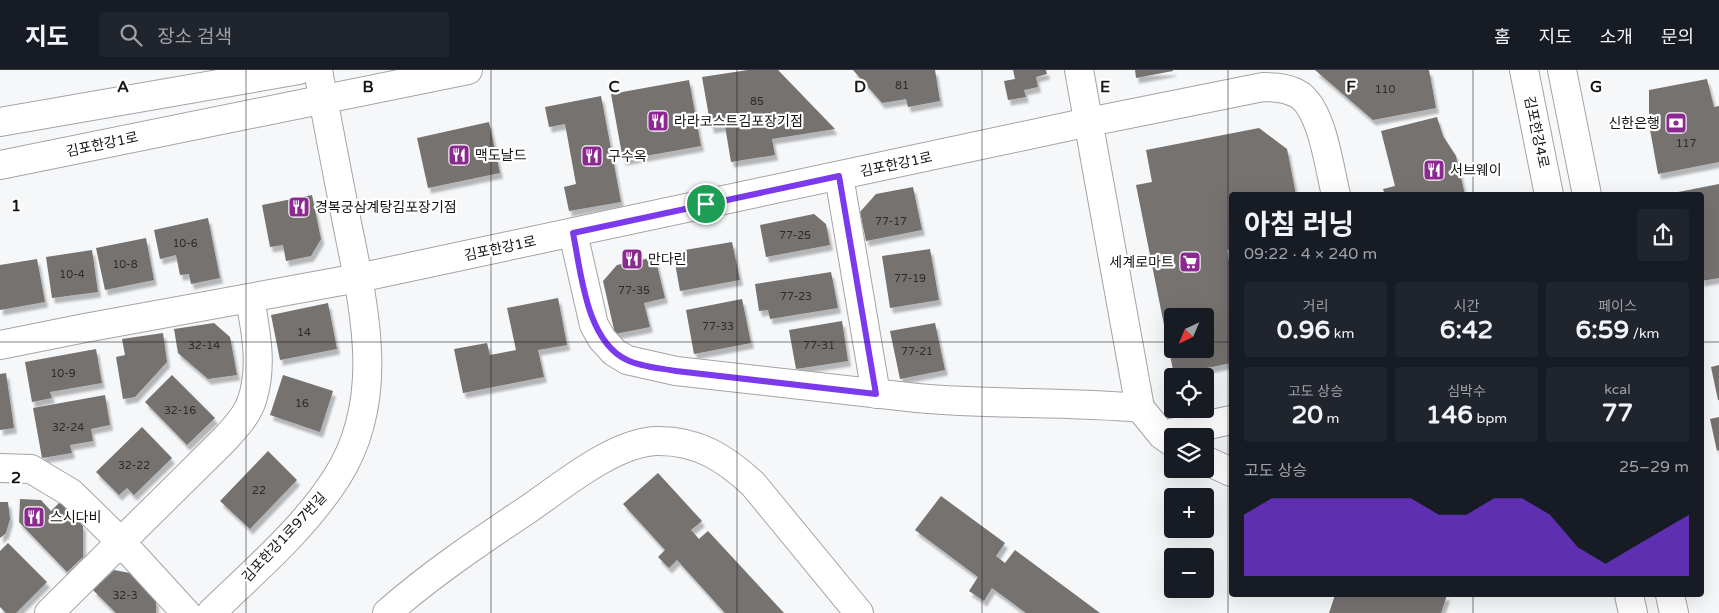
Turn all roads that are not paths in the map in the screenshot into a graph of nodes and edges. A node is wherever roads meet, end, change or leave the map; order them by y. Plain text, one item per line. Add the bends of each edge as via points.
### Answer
1 (299, 70) edge
2 (318, 70) edge
3 (468, 70) edge
4 (1079, 70) edge
5 (1524, 70) edge
6 (1562, 70) edge
7 (323, 100) junction
8 (0, 122) edge
9 (1089, 122) junction
10 (0, 165) edge
11 (839, 176) junction
12 (1335, 192) edge
13 (1548, 192) edge
14 (1586, 192) edge
15 (573, 233) junction
16 (358, 278) junction
17 (250, 299) junction
18 (0, 345) edge
19 (876, 394) junction
20 (1140, 408) junction
21 (1229, 421) edge
22 (1203, 428) edge
23 (1164, 435) edge
24 (1214, 464) edge
25 (0, 468) edge
26 (1229, 471) edge
27 (121, 542) junction
28 (1629, 597) edge
29 (1670, 597) edge
30 (49, 613) edge
31 (186, 613) edge
32 (210, 613) edge
33 (387, 613) edge
34 (859, 613) edge
35 (1633, 613) edge
36 (1674, 613) edge

1 - 8 street
2 - 7 street, 김포한강1로97번길
3 - 7 street, 김포한강1로
4 - 9 street
5 - 13 street, 김포한강4로
6 - 14 street
7 - 10 street, 김포한강1로
7 - 16 street, 김포한강1로97번길
9 - 11 street, 김포한강1로
9 - 12 street, 김포한강1로 via 1263,87 1287,90 1300,95 1316,118
9 - 20 street
11 - 15 street, 김포한강1로
11 - 19 street
15 - 16 street, 김포한강1로
15 - 19 street via 594,325 614,352 627,360 676,371
16 - 17 street
16 - 32 street, 김포한강1로97번길 via 368,369 365,406 353,447 317,506
17 - 18 street
17 - 27 street via 258,344 258,374 252,401 223,441
19 - 20 street via 953,402 1098,404
20 - 23 street
21 - 22 street
24 - 26 street
25 - 27 street via 32,468 49,478 71,493
27 - 30 street
27 - 31 street
28 - 35 street
29 - 36 street
33 - 34 street via 469,550 601,461 635,445 656,441 689,444 733,466 753,484

